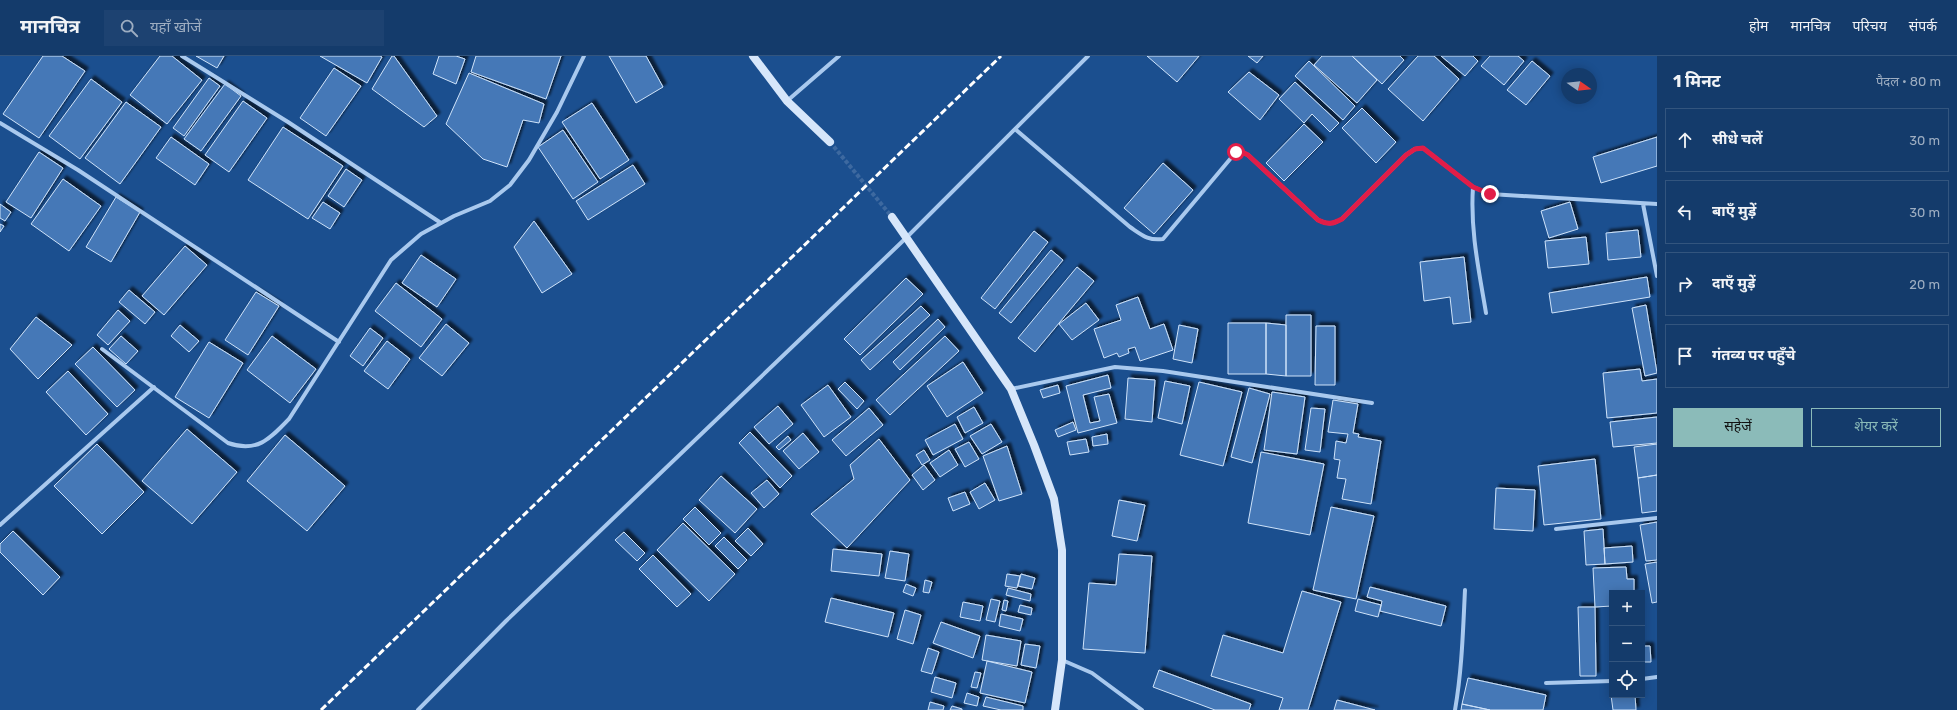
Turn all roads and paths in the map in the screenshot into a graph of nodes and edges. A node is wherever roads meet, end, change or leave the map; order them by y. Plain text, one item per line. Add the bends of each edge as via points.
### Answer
1 (182, 56) edge
2 (584, 56) edge
3 (753, 56) edge
4 (839, 56) edge
5 (1088, 56) edge
6 (787, 101) junction
7 (0, 123) edge
8 (1015, 129) junction
9 (830, 142) tunnel mouth
10 (1473, 187) junction
11 (1643, 204) junction
12 (1657, 204) edge
13 (892, 217) tunnel mouth
14 (440, 223) junction
15 (907, 237) junction
16 (1655, 256) edge
17 (1657, 276) edge
18 (1486, 313) dead end
19 (339, 342) junction
20 (102, 349) dead end
21 (154, 387) junction
22 (1011, 389) junction
23 (1372, 403) dead end
24 (1657, 518) edge
25 (0, 525) edge
26 (1556, 529) dead end
27 (1464, 590) dead end
28 (1062, 660) junction
29 (1657, 678) edge
30 (1645, 679) edge
31 (1609, 681) edge
32 (1546, 683) dead end
33 (418, 710) edge
34 (1055, 710) edge
35 (1142, 710) edge
36 (1455, 710) edge

1 - 14 street via 288,122
2 - 14 street via 557,112 529,160 510,185 490,201
3 - 6 street
4 - 6 street
5 - 8 street
6 - 9 street
7 - 19 street via 78,170
8 - 10 street via 1130,227 1153,240 1163,239 1236,152 1248,155 1318,220 1326,224 1333,224 1342,219 1415,149 1423,148
8 - 15 street
10 - 11 street via 1490,194
10 - 18 street via 1473,232
11 - 12 street
11 - 16 street
13 - 15 street
14 - 19 street via 421,234 391,260
15 - 22 street
15 - 33 street via 506,621
16 - 17 street
19 - 21 street via 289,419 267,441 252,447 239,447 228,443
20 - 21 street
21 - 25 street
22 - 23 street via 1116,368 1163,371
22 - 28 street via 1054,499 1062,550
24 - 26 street
27 - 36 street via 1461,671
28 - 34 street
28 - 35 street via 1092,673
29 - 30 street
31 - 32 street

